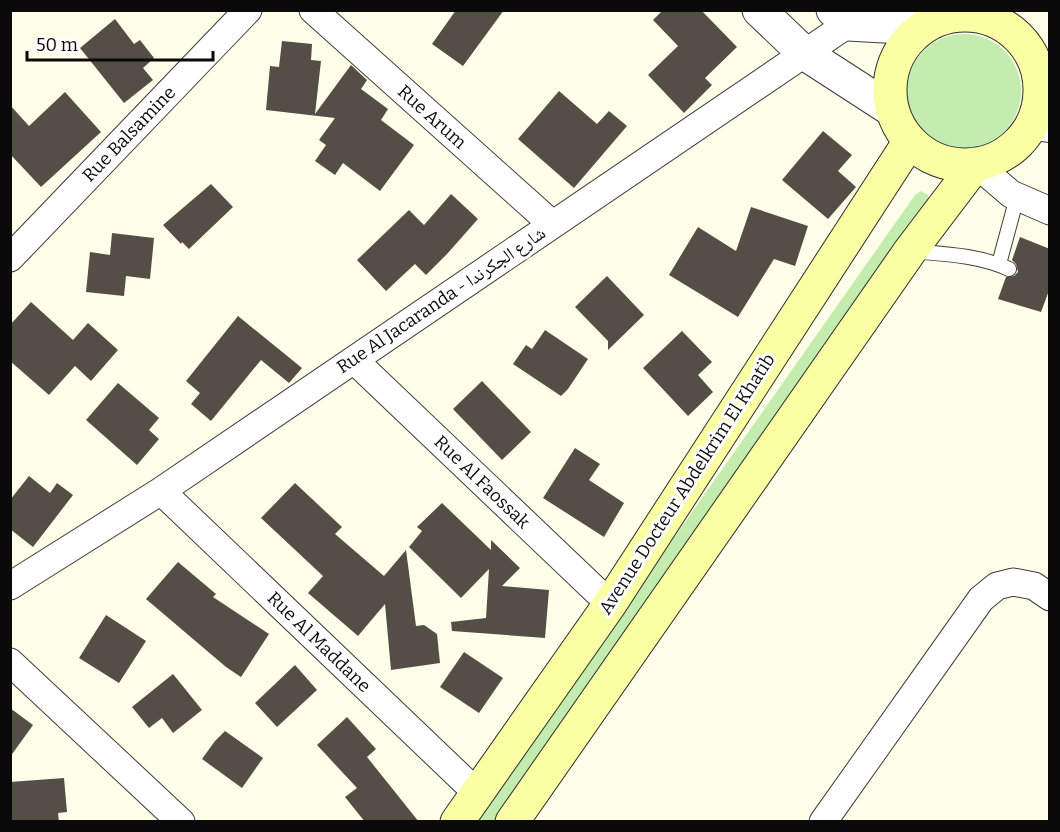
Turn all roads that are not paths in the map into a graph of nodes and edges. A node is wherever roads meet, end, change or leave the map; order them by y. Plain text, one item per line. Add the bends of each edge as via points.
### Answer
1 (248, 10) edge
2 (313, 10) edge
3 (759, 10) edge
4 (999, 14) edge
5 (850, 15) edge
6 (920, 28) junction
7 (804, 53) junction
8 (1045, 79) edge
9 (892, 110) junction
10 (1038, 134) edge
11 (910, 141) junction
12 (976, 164) junction
13 (1017, 197) junction
14 (1050, 211) edge
15 (552, 224) junction
16 (910, 251) junction
17 (10, 258) edge
18 (354, 360) junction
19 (161, 491) junction
20 (10, 586) edge
21 (1050, 597) edge
22 (609, 604) junction
23 (10, 662) edge
24 (477, 793) junction
25 (181, 822) edge
26 (456, 822) edge
27 (512, 822) edge
28 (823, 822) edge

1 - 17 street, Rue Balsamine
2 - 15 street, Rue Arum
3 - 7 street
4 - 6 main road via 954,15
4 - 8 main road via 1025,45
5 - 6 street
5 - 7 street, Rue Al Jacaranda - شارع الجكرندا
6 - 9 main road via 902,48 891,73
7 - 9 street
7 - 15 street, Rue Al Jacaranda - شارع الجكرندا
8 - 10 main road via 1032,123
9 - 11 main road
10 - 12 main road via 993,160
11 - 12 main road via 940,161
11 - 22 main road, Avenue Docteur Abdelkrim El Khatib
12 - 13 street
12 - 16 main road
13 - 14 street
13 - 16 lane via 1004,266 961,255
15 - 18 street, Rue Al Jacaranda - شارع الجكرندا
16 - 27 main road
18 - 19 street, Rue Al Jacaranda - شارع الجكرندا
18 - 22 street, Rue Al Faossak
19 - 20 street, Rue Al Jacaranda - شارع الجكرندا
19 - 24 street, Rue Al Maddane
21 - 28 street via 1034,586 1013,582 997,586 981,599
22 - 24 main road, Avenue Docteur Abdelkrim El Khatib
23 - 25 street
24 - 26 main road, Avenue Docteur Abdelkrim El Khatib

